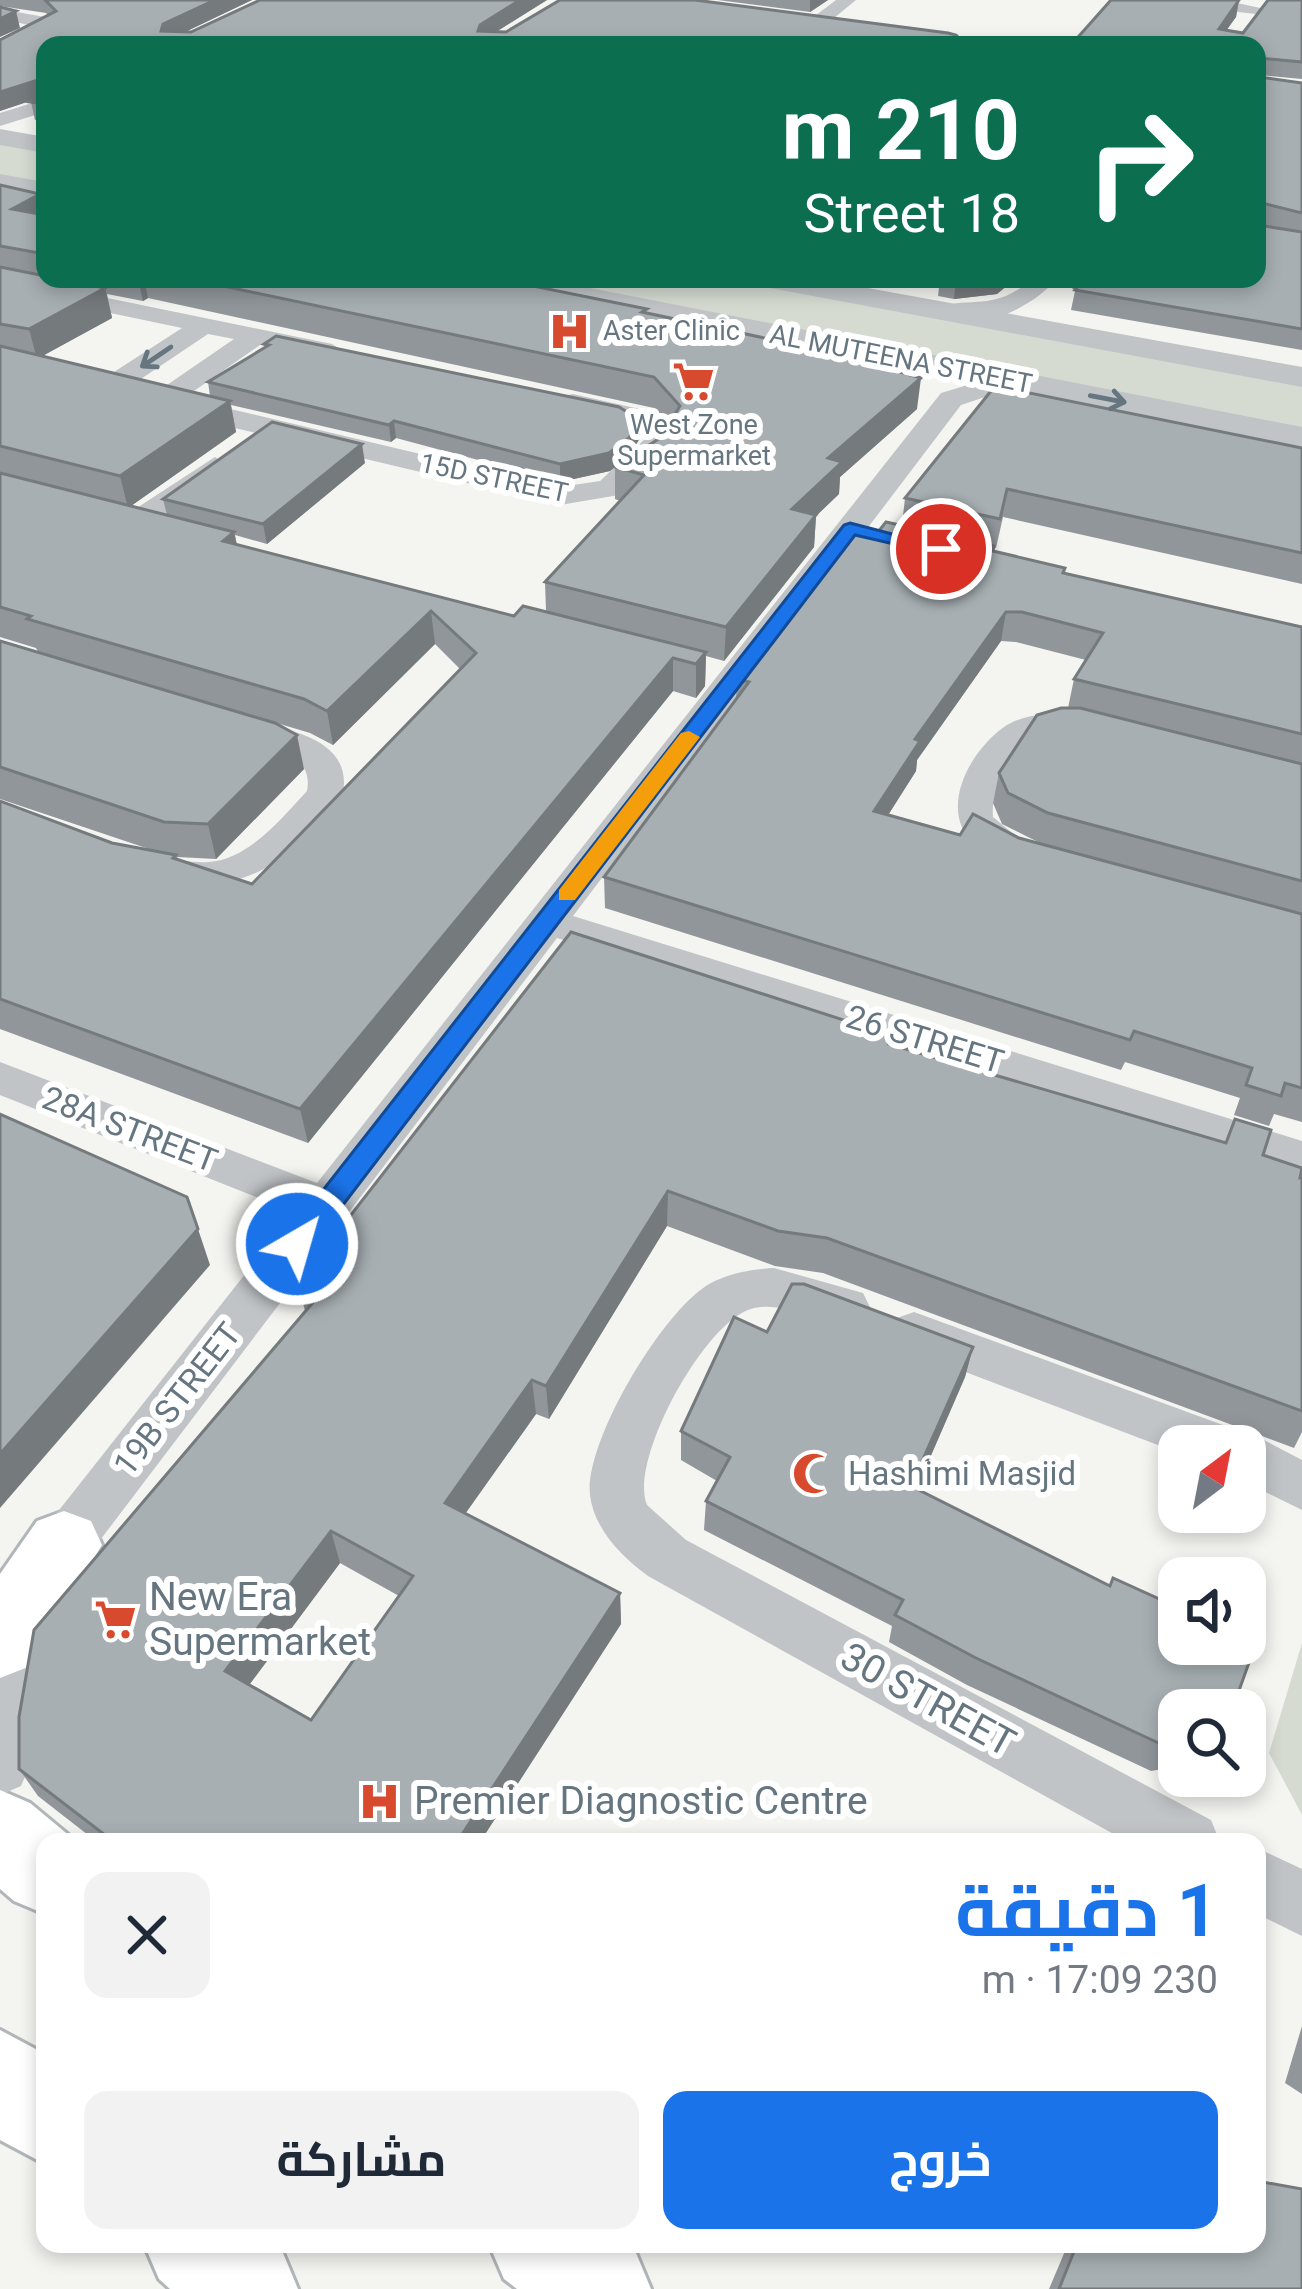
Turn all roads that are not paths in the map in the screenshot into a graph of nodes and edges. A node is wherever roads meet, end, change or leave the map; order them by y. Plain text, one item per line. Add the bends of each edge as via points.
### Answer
1 (847, 0) edge
2 (1175, 0) edge
3 (1255, 10) edge
4 (0, 14) edge
5 (852, 28) edge
6 (0, 49) edge
7 (0, 120) edge
8 (23, 134) edge
9 (0, 182) edge
10 (36, 188) edge
11 (0, 283) edge
12 (544, 288) edge
13 (818, 288) edge
14 (1037, 288) edge
15 (1026, 301) junction
16 (947, 312) junction
17 (204, 325) junction
18 (256, 336) junction
19 (1084, 337) junction
20 (348, 356) edge
21 (911, 361) junction
22 (1302, 377) edge
23 (72, 380) edge
24 (1037, 386) junction
25 (107, 389) junction
26 (557, 399) edge
27 (951, 399) junction
28 (161, 402) junction
29 (269, 427) junction
30 (1302, 437) edge
31 (850, 529) junction
32 (176, 534) edge
33 (896, 539) edge
34 (205, 718) edge
35 (1120, 734) edge
36 (127, 856) edge
37 (1048, 862) edge
38 (547, 921) junction
39 (0, 1078) edge
40 (1302, 1158) edge
41 (326, 1206) junction
42 (1164, 1425) edge
43 (1266, 1467) edge
44 (1302, 1487) edge
45 (64, 1545) junction
46 (0, 1592) edge
47 (0, 1641) edge
48 (9, 1819) edge
49 (1172, 1833) edge
50 (1266, 1884) edge
51 (1302, 1904) edge
52 (0, 2077) edge
53 (36, 2108) edge
54 (205, 2253) edge
55 (551, 2253) edge
56 (247, 2289) edge
57 (600, 2289) edge

1 - 5 street via 810,22
2 - 3 street
4 - 6 street via 46,26
7 - 8 street
9 - 10 street
11 - 17 street
12 - 21 street, AL MUTEENA STREET
13 - 16 street, AL MUTEENA STREET
14 - 15 street
15 - 16 street
15 - 19 street via 1042,321
16 - 19 street, AL MUTEENA STREET
17 - 18 street
17 -> 25 street
18 - 20 street
18 - 28 street
19 - 22 street, AL MUTEENA STREET
21 - 24 street, AL MUTEENA STREET
21 - 27 street via 944,377
23 - 25 street, 15D STREET
24 - 27 street via 988,387
24 -> 30 street, AL MUTEENA STREET
25 - 28 street, 15D STREET
26 - 29 street, 15D STREET via 643,418 661,435 659,445 609,489 560,496
27 - 31 street, 19B STREET
28 - 29 street, 15D STREET
29 - 32 street via 123,521
31 - 33 street
31 - 38 street, 19B STREET via 723,675
34 - 36 street via 315,753 330,778 325,793 264,856 230,874 188,876
35 - 37 street via 1075,724 1031,727 1004,745 976,788 970,803 985,834
38 - 40 street, 26 STREET
38 - 41 street, 19B STREET
39 - 41 street, 28A STREET
41 - 45 street, 19B STREET
42 - 49 street, 30 STREET via 804,1291 756,1288 709,1308 694,1325 616,1468 616,1494 643,1541 667,1558
43 - 44 street
45 - 46 street, 19B STREET
45 - 47 main road
45 - 48 street, 19B STREET via 19,1653
50 - 51 street
52 - 53 main road
54 - 56 main road
55 - 57 main road

